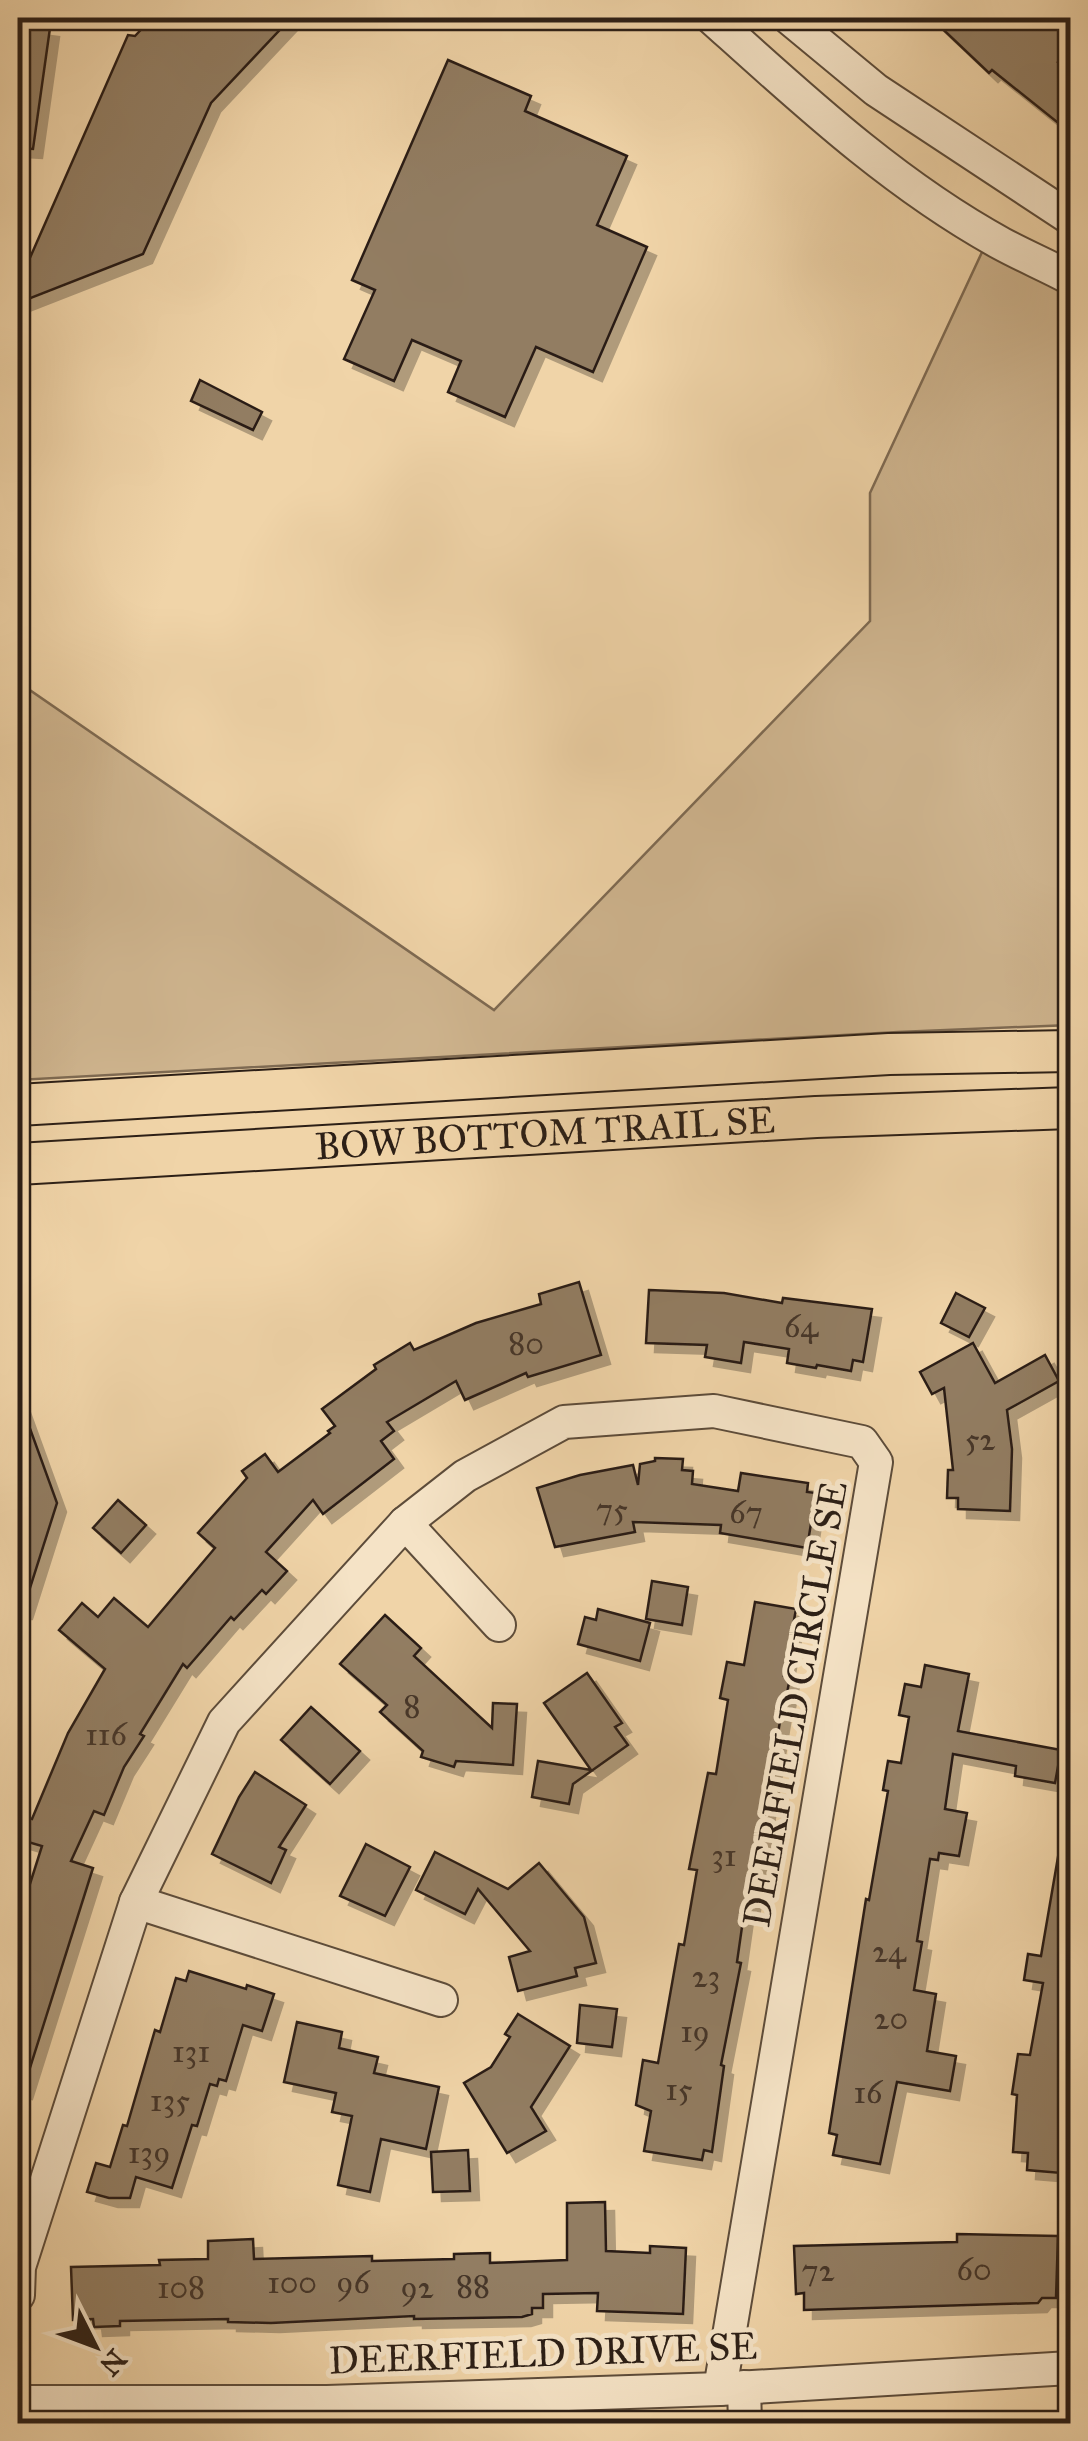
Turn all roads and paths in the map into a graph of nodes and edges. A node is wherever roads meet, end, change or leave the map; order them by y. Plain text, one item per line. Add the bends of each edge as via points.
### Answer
1 (712, 18) edge
2 (789, 18) edge
3 (1070, 218) edge
4 (1070, 278) edge
5 (1070, 1051) edge
6 (18, 1105) edge
7 (1070, 1108) edge
8 (18, 1164) edge
9 (405, 1523) junction
10 (498, 1625) dead end
11 (136, 1902) junction
12 (441, 2000) dead end
13 (18, 2295) edge
14 (1070, 2368) edge
15 (732, 2388) junction
16 (18, 2402) edge
17 (326, 2412) edge
18 (745, 2424) edge

1 - 4 street via 911,184 999,242
2 - 3 street via 876,90
5 - 6 main road, BOW BOTTOM TRAIL SE via 829,1057
7 - 8 main road, BOW BOTTOM TRAIL SE
9 - 10 street
9 - 11 street, DEERFIELD CIRCLE SE via 224,1722
9 - 15 street, DEERFIELD CIRCLE SE via 465,1476 564,1422 714,1411 862,1442 876,1462
11 - 12 street
11 - 13 street, DEERFIELD CIRCLE SE via 20,2266
14 - 15 street, DEERFIELD DRIVE SE
15 - 17 street, DEERFIELD DRIVE SE
15 - 18 street, DEERFIELD CIRCLE SE
16 - 17 street, DEERFIELD DRIVE SE

